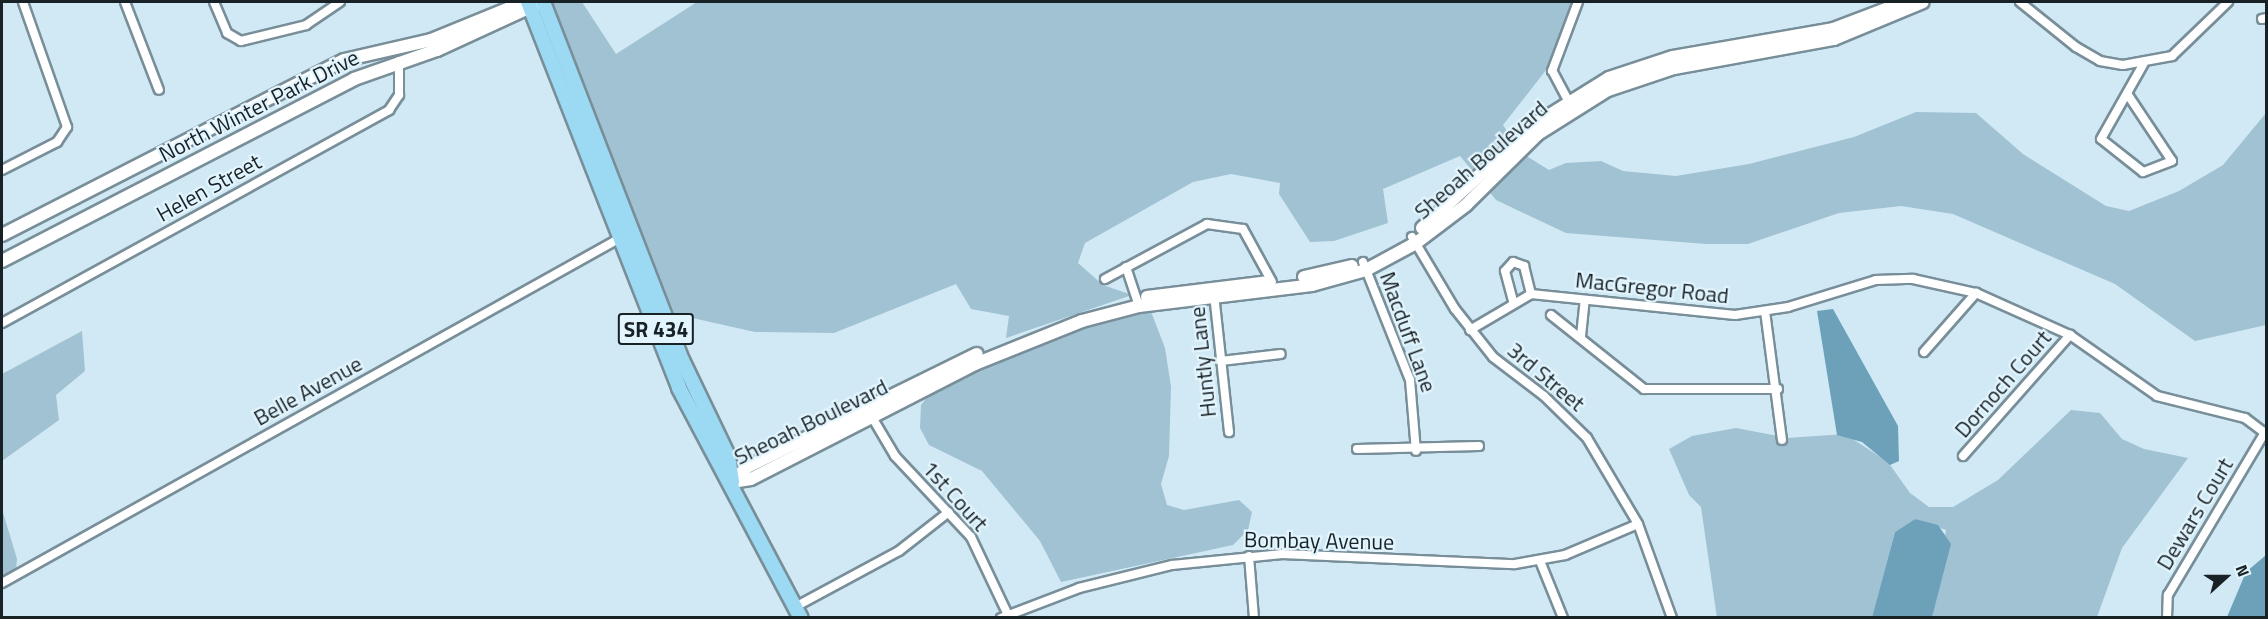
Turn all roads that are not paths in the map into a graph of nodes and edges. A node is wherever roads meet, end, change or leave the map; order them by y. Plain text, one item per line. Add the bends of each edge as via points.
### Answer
1 (23, 2) edge
2 (125, 2) edge
3 (214, 2) edge
4 (340, 2) edge
5 (1578, 2) edge
6 (1904, 2) edge
7 (1923, 2) edge
8 (2020, 2) edge
9 (2228, 2) edge
10 (533, 3) edge
11 (399, 61) junction
12 (2144, 63) junction
13 (159, 90) dead end
14 (2128, 95) junction
15 (1571, 105) junction
16 (593, 169) junction
17 (2, 170) edge
18 (617, 192) junction
19 (626, 234) junction
20 (2, 235) edge
21 (1414, 240) junction
22 (2, 261) edge
23 (1364, 266) junction
24 (1126, 267) junction
25 (1105, 279) dead end
26 (1272, 282) junction
27 (1214, 292) junction
28 (1976, 293) junction
29 (1531, 294) junction
30 (1585, 300) junction
31 (1513, 301) junction
32 (1139, 302) junction
33 (1765, 311) junction
34 (1551, 315) dead end
35 (2, 322) edge
36 (1470, 330) junction
37 (2070, 335) junction
38 (1581, 336) junction
39 (1924, 352) dead end
40 (1281, 354) dead end
41 (1221, 361) junction
42 (1778, 389) junction
43 (869, 412) junction
44 (1229, 432) dead end
45 (2266, 433) edge
46 (1782, 440) dead end
47 (1479, 446) dead end
48 (1357, 450) dead end
49 (1416, 451) junction
50 (1963, 456) dead end
51 (732, 482) junction
52 (949, 512) junction
53 (1638, 524) junction
54 (1249, 556) junction
55 (1540, 561) junction
56 (2, 583) edge
57 (798, 612) edge
58 (1004, 616) edge
59 (1254, 618) edge
60 (1563, 618) edge
61 (1672, 618) edge
62 (2167, 618) edge

1 - 17 street via 67,127 57,142
2 - 13 street
3 - 4 street via 227,33 241,41 306,25
5 - 15 street via 1552,71
6 - 15 street, Sheoah Boulevard via 1833,29 1639,67
7 - 15 street, Sheoah Boulevard via 1834,39 1639,78
8 - 12 street via 2100,61
9 - 12 street via 2172,56
10 - 11 street, North Winter Park Drive
10 - 16 main road, SR 434
10 - 18 main road, SR 434
10 - 20 street, North Winter Park Drive via 431,40 344,60
11 - 22 street, North Winter Park Drive
11 - 35 street, Helen Street via 399,95 389,110
12 - 14 street
14 - 14 street via 2101,139 2143,172 2172,161
15 - 21 street, Sheoah Boulevard
16 - 18 main road
16 - 19 main road, SR 434
18 - 19 main road, SR 434
19 - 51 main road, SR 434 via 728,456
19 - 56 street, Belle Avenue
21 - 23 street, Sheoah Boulevard
21 - 36 street, 3rd Street
23 - 26 street, Sheoah Boulevard
23 - 27 street, Sheoah Boulevard via 1312,285
23 - 49 street, Macduff Lane via 1410,380
24 - 25 street
24 - 26 street via 1200,226 1238,227 1248,234
24 - 32 street
26 - 27 street, Sheoah Boulevard
27 - 32 street, Sheoah Boulevard
27 - 41 street, Huntly Lane
28 - 33 street, MacGregor Road via 1912,279 1876,280
28 - 37 street, MacGregor Road
28 - 39 street
29 - 30 street, MacGregor Road
29 - 31 street, MacGregor Road
29 - 31 street via 1524,266 1513,262 1505,271
30 - 33 street, MacGregor Road via 1699,314
30 - 38 street
31 - 36 street, MacGregor Road
32 - 43 street, Sheoah Boulevard via 985,360
33 - 42 street
34 - 38 street
36 - 53 street, 3rd Street via 1587,438
37 - 45 street, MacGregor Road via 2157,396 2245,418
37 - 50 street, Dornoch Court
38 - 42 street via 1644,389
40 - 41 street
41 - 44 street, Huntly Lane
42 - 46 street
43 - 51 street, Sheoah Boulevard via 751,479
43 - 52 street, 1st Court via 896,456
45 - 62 street, Dewars Court via 2168,595
47 - 49 street
48 - 49 street
51 - 57 main road, SR 434
52 - 57 street via 899,551
52 - 58 street, 1st Court via 982,555
53 - 55 street, Bombay Avenue via 1589,547
53 - 61 street, 3rd Street
54 - 55 street, Bombay Avenue via 1320,555 1488,565
54 - 58 street, Bombay Avenue via 1140,571
54 - 59 street
55 - 60 street

